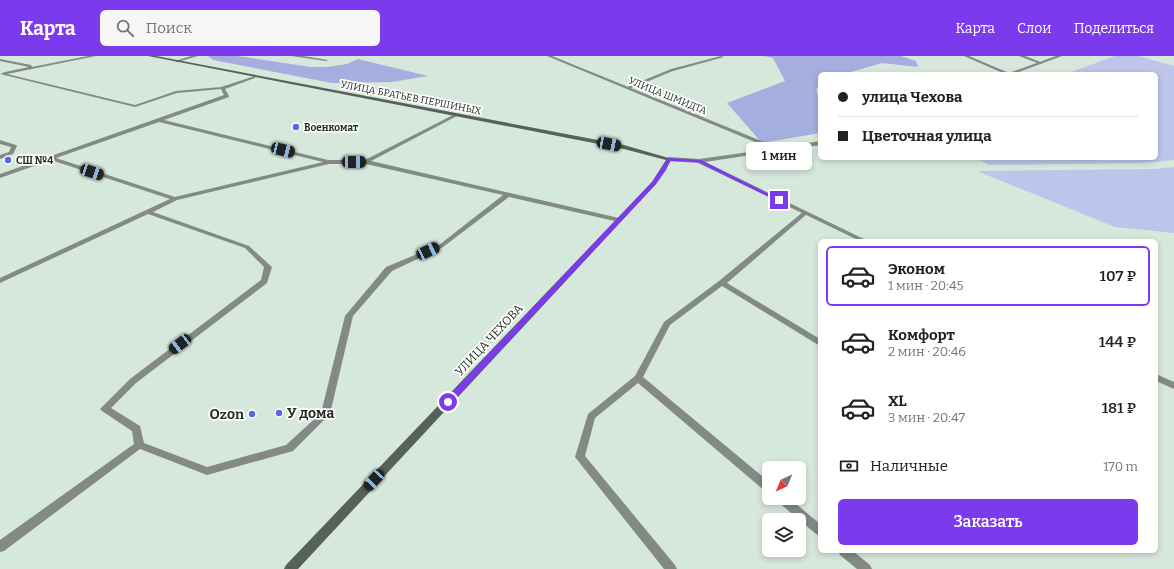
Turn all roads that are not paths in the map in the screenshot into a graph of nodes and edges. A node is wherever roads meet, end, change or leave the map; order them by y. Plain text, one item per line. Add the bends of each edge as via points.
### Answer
1 (94, 56) edge
2 (150, 56) edge
3 (196, 56) edge
4 (293, 56) edge
5 (549, 56) edge
6 (966, 56) edge
7 (1021, 56) edge
8 (1060, 56) edge
9 (722, 57) dead end
10 (0, 60) edge
11 (326, 60) dead end
12 (177, 61) junction
13 (1041, 63) junction
14 (34, 67) junction
15 (1004, 72) edge
16 (1015, 72) edge
17 (1, 74) edge
18 (254, 77) junction
19 (222, 88) junction
20 (627, 88) junction
21 (455, 115) junction
22 (159, 120) junction
23 (0, 142) edge
24 (818, 143) edge
25 (780, 150) junction
26 (0, 157) edge
27 (50, 158) junction
28 (668, 159) junction
29 (699, 161) junction
30 (329, 162) junction
31 (366, 162) junction
32 (0, 176) edge
33 (509, 194) junction
34 (176, 199) junction
35 (148, 212) junction
36 (805, 213) junction
37 (619, 220) junction
38 (861, 239) edge
39 (0, 281) edge
40 (722, 283) junction
41 (818, 342) edge
42 (638, 378) junction
43 (1158, 378) edge
44 (1174, 386) edge
45 (139, 445) junction
46 (762, 482) edge
47 (789, 505) edge
48 (818, 529) edge
49 (0, 547) edge
50 (846, 553) edge
51 (290, 569) edge
52 (671, 569) edge
53 (866, 569) edge

1 - 14 street
2 - 12 street, УЛИЦА БРАТЬЕВ ПЕРШИНЫХ
3 - 12 street
4 - 11 street
5 - 20 street, УЛИЦА ШМИДТА
6 - 15 street
7 - 13 street
8 - 13 street
9 - 20 street via 665,72
10 - 14 street
12 - 18 street, УЛИЦА БРАТЬЕВ ПЕРШИНЫХ
13 - 16 street
14 - 17 street
17 - 19 street via 135,106 176,92
18 - 19 street
18 - 21 street, УЛИЦА БРАТЬЕВ ПЕРШИНЫХ
19 - 22 street via 227,96
20 - 25 street, УЛИЦА ШМИДТА
21 - 28 street, УЛИЦА БРАТЬЕВ ПЕРШИНЫХ
21 - 31 street
22 - 27 street
22 - 30 street
23 - 26 street via 14,146 11,153
24 - 25 street
25 - 29 street
27 - 32 street
27 - 34 street
28 - 29 street
28 - 37 street, УЛИЦА ЧЕХОВА via 654,183
29 - 36 street
30 - 31 street
30 - 34 street
31 - 33 street
33 - 37 street
33 - 45 street via 441,246 389,269 349,316 325,414 289,448 207,471
34 - 35 street
35 - 39 street
35 - 45 street via 247,247 268,267 264,281 133,381 104,408 137,429
36 - 38 street
36 - 40 street
37 - 51 street, УЛИЦА ЧЕХОВА
40 - 41 street
40 - 42 street via 667,324
42 - 46 street
42 - 52 street via 591,416 580,457
43 - 44 street
45 - 49 street
47 - 48 street
50 - 53 street

